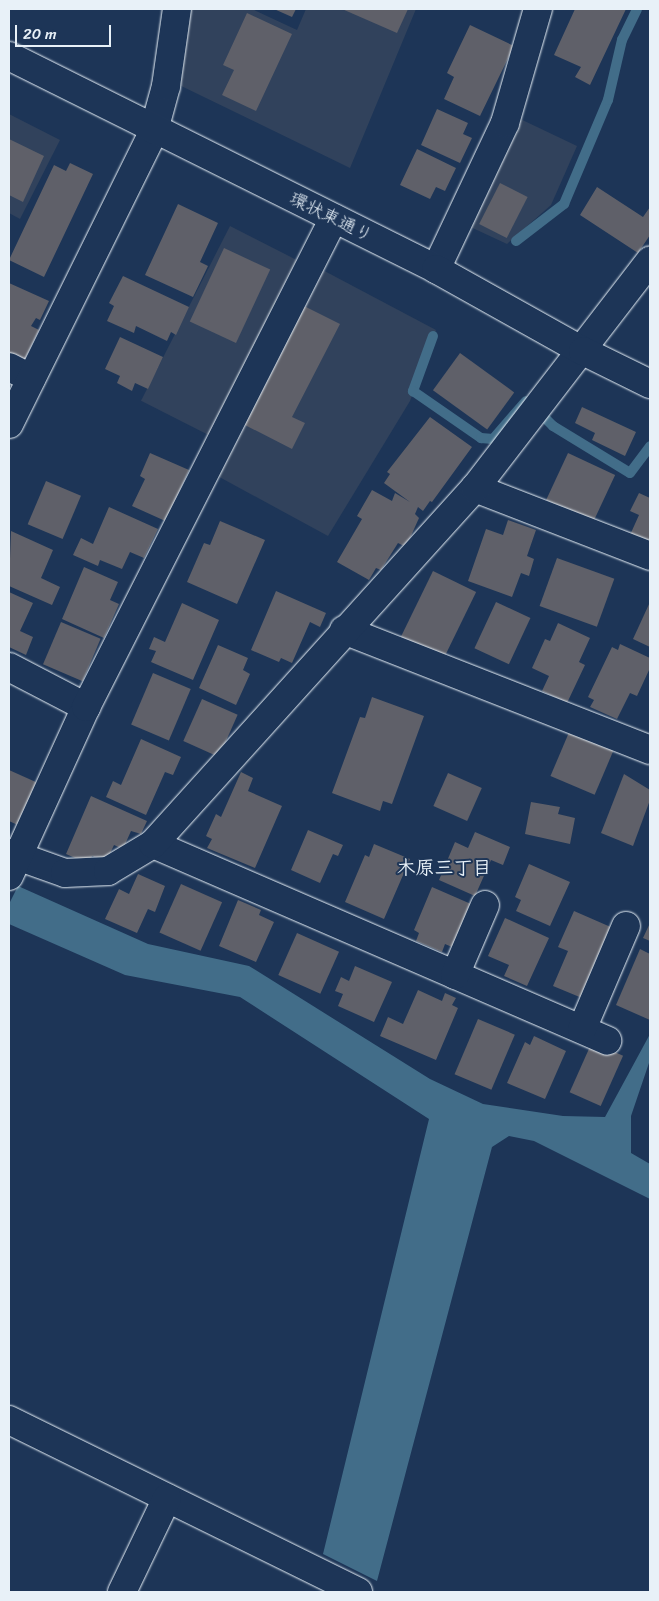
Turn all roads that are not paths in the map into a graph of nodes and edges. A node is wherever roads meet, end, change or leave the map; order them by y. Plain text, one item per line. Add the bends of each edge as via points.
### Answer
1 (177, 9) edge
2 (538, 9) edge
3 (9, 56) edge
4 (154, 130) junction
5 (334, 218) junction
6 (650, 261) edge
7 (436, 269) junction
8 (582, 351) junction
9 (20, 372) edge
10 (650, 384) edge
11 (9, 424) edge
12 (475, 488) junction
13 (650, 556) edge
14 (344, 630) junction
15 (9, 667) edge
16 (86, 707) junction
17 (650, 750) edge
18 (153, 844) junction
19 (12, 862) edge
20 (485, 905) dead end
21 (626, 926) dead end
22 (456, 975) junction
23 (582, 1030) junction
24 (607, 1040) dead end
25 (9, 1420) edge
26 (167, 1498) junction
27 (347, 1587) edge
28 (122, 1592) edge

1 - 4 street via 166,86
2 - 7 street via 505,123
3 - 4 street, 環状東通り
4 - 5 street, 環状東通り
4 - 9 street
5 - 7 street, 環状東通り
5 - 16 street
6 - 8 street
7 - 8 street, 環状東通り
8 - 10 street, 環状東通り
8 - 12 street
9 - 11 street
12 - 13 street
12 - 14 street
14 - 17 street
14 - 18 street
15 - 16 street
16 - 19 street
18 - 19 street via 108,871 65,873
18 - 22 street
20 - 22 street
21 - 23 street
22 - 23 street
23 - 24 street
25 - 26 street
26 - 27 street
26 - 28 street

